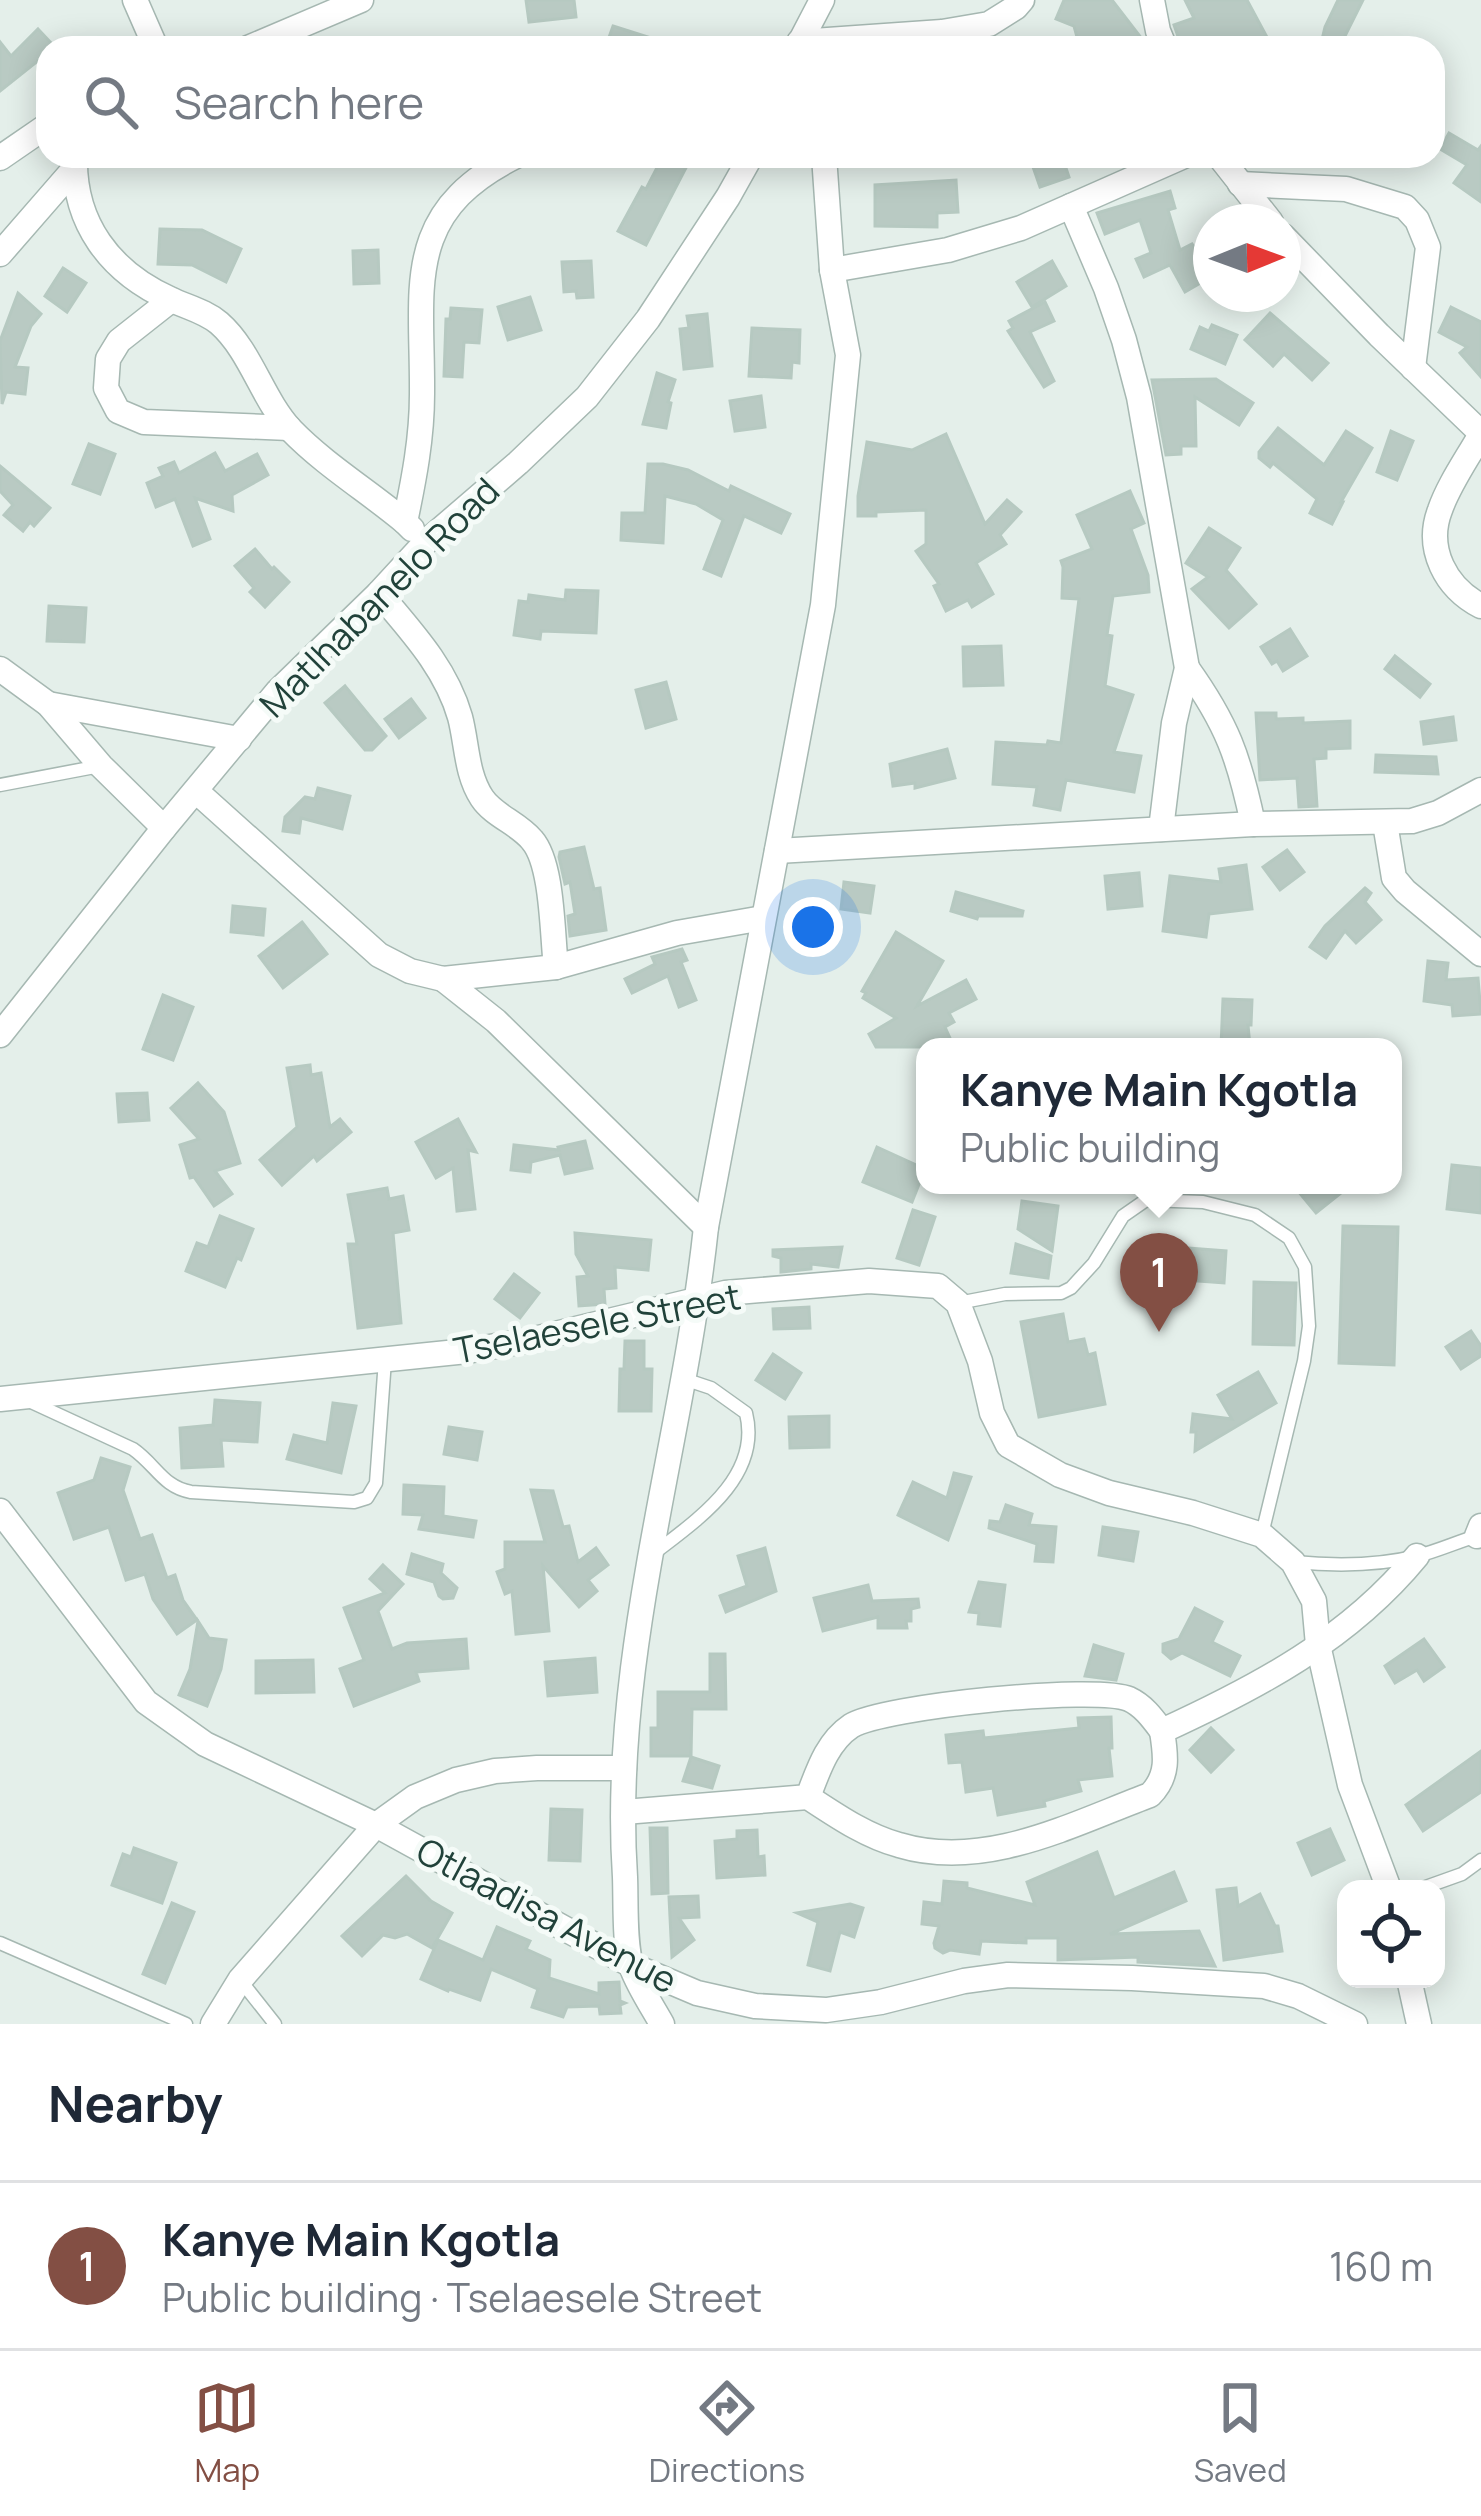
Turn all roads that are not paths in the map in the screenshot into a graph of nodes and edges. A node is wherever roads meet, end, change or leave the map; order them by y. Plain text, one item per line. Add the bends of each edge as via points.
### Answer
1 (135, 0) edge
2 (361, 0) edge
3 (822, 0) edge
4 (1022, 0) edge
5 (1152, 0) edge
6 (151, 36) edge
7 (276, 36) edge
8 (804, 36) edge
9 (901, 36) edge
10 (1159, 36) edge
11 (36, 133) edge
12 (0, 158) edge
13 (70, 168) edge
14 (75, 168) edge
15 (493, 168) edge
16 (744, 168) edge
17 (825, 168) edge
18 (1157, 168) edge
19 (1228, 168) edge
20 (1240, 184) junction
21 (1256, 204) edge
22 (1071, 206) junction
23 (0, 254) edge
24 (1301, 254) edge
25 (832, 270) junction
26 (171, 300) junction
27 (1413, 368) junction
28 (289, 428) junction
29 (1481, 433) edge
30 (405, 522) junction
31 (426, 542) junction
32 (379, 593) junction
33 (1481, 606) edge
34 (1187, 668) junction
35 (0, 669) edge
36 (48, 704) junction
37 (239, 739) junction
38 (101, 766) junction
39 (0, 785) edge
40 (196, 790) junction
41 (1481, 790) edge
42 (1385, 823) junction
43 (1253, 824) junction
44 (164, 828) junction
45 (1161, 829) junction
46 (777, 851) junction
47 (763, 918) junction
48 (1481, 954) edge
49 (556, 967) junction
50 (442, 980) junction
51 (0, 1035) edge
52 (706, 1227) junction
53 (699, 1298) junction
54 (958, 1304) junction
55 (386, 1358) junction
56 (684, 1379) junction
57 (10, 1398) edge
58 (0, 1510) edge
59 (1480, 1532) edge
60 (1262, 1535) junction
61 (652, 1555) junction
62 (1417, 1556) junction
63 (1293, 1562) junction
64 (1318, 1645) junction
65 (1162, 1731) junction
66 (624, 1768) junction
67 (808, 1797) junction
68 (624, 1812) junction
69 (376, 1825) junction
70 (1481, 1860) edge
71 (1386, 1880) edge
72 (1445, 1880) edge
73 (0, 1943) edge
74 (631, 1965) junction
75 (240, 1981) junction
76 (1411, 1988) edge
77 (881, 2002) junction
78 (186, 2024) edge
79 (213, 2024) edge
80 (274, 2024) edge
81 (662, 2024) edge
82 (860, 2024) edge
83 (1355, 2024) edge
84 (1419, 2024) edge

1 - 6 street
2 - 7 street
3 - 8 street
4 - 9 street via 989,24
5 - 10 street
11 - 12 street
13 - 23 street
14 - 26 street via 94,239 139,283
15 - 30 street via 451,202 428,244 419,455
16 - 31 street, Matlhabanelo Road via 607,374
17 - 25 street
18 - 22 street
19 - 20 street
20 - 21 street
20 - 27 street via 1346,189 1405,207 1427,247
22 - 25 street via 948,250
22 - 34 street via 1139,397
24 - 27 street
25 - 46 street via 848,355 823,605
26 - 28 street via 219,323
26 - 28 street via 107,358 106,388 118,411 144,422
27 - 29 street
28 - 30 street
29 - 33 street via 1438,512 1436,540 1441,568
30 - 31 street
31 - 32 street, Matlhabanelo Road
32 - 37 street, Matlhabanelo Road
32 - 49 street via 447,681 482,798 539,848
34 - 43 street via 1230,737
34 - 45 street
35 - 36 street
36 - 37 street
36 - 38 street
37 - 40 street, Matlhabanelo Road
38 - 39 lane
38 - 44 street
40 - 44 street, Matlhabanelo Road
40 - 50 street via 379,955
41 - 42 street via 1438,813
42 - 43 street
42 - 48 street via 1394,878
43 - 45 street
44 - 51 street, Matlhabanelo Road
45 - 46 street
46 - 47 street
47 - 49 street
47 - 52 street
49 - 50 street
50 - 52 street via 496,1021
52 - 53 street
53 - 54 street, Tselaesele Street via 869,1280 938,1286
53 - 55 street, Tselaesele Street via 530,1340
53 - 56 street
54 - 60 street via 1008,1445 1109,1492
54 - 60 lane via 1071,1288 1124,1216 1146,1200 1255,1215 1289,1238 1305,1267 1309,1326
55 - 57 street, Tselaesele Street
55 - 57 lane via 376,1483 354,1502 173,1489 134,1449
56 - 61 street
56 - 61 lane via 746,1414 749,1450 727,1491
58 - 69 street, Otlaadisa Avenue via 146,1702 206,1744
59 - 62 lane
60 - 63 street
61 - 66 street
62 - 63 lane
62 - 64 street via 1368,1610
63 - 64 street via 1314,1600
64 - 65 street via 1245,1693
64 - 71 street via 1350,1785
65 - 67 street via 1126,1697 915,1707 871,1716 835,1739
65 - 67 street via 1166,1763 1150,1795 981,1851 898,1845
66 - 68 street
66 - 69 street via 495,1771 416,1797
67 - 68 street
68 - 74 street
69 - 74 street, Otlaadisa Avenue
69 - 75 street
70 - 72 lane
73 - 78 lane
74 - 77 street, Otlaadisa Avenue via 755,2006 826,2010
74 - 81 street
75 - 79 street
75 - 80 lane
76 - 84 street
77 - 82 lane
77 - 83 street, Otlaadisa Avenue via 1008,1975 1132,1978 1264,1986

